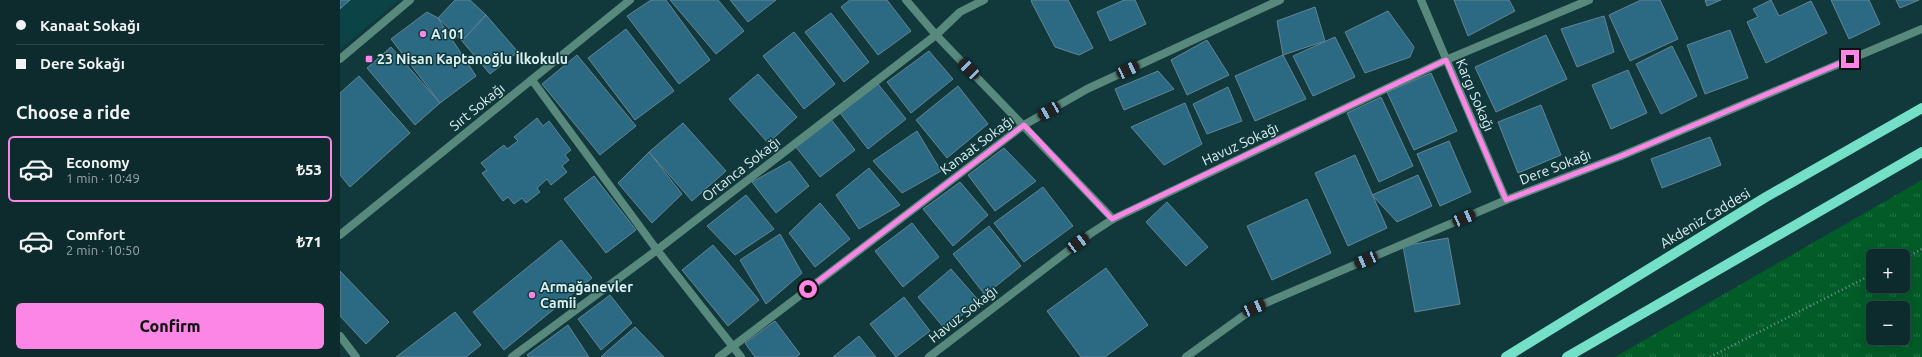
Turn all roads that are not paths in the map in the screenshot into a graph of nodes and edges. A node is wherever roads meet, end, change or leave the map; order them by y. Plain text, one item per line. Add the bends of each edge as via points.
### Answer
1 (410, 0) edge
2 (630, 0) edge
3 (906, 0) edge
4 (984, 0) edge
5 (1280, 0) edge
6 (1421, 0) edge
7 (1589, 0) edge
8 (1922, 29) edge
9 (936, 36) junction
10 (340, 59) edge
11 (1446, 60) junction
12 (532, 80) junction
13 (1922, 108) edge
14 (1024, 125) junction
15 (1922, 152) edge
16 (1506, 200) junction
17 (1112, 219) junction
18 (340, 235) edge
19 (657, 250) junction
20 (340, 336) edge
21 (732, 347) junction
22 (356, 357) edge
23 (512, 357) edge
24 (719, 357) edge
25 (741, 357) edge
26 (929, 357) edge
27 (1186, 357) edge
28 (1506, 357) edge
29 (1567, 357) edge

1 - 10 street
2 - 12 street, Sırt Sokağı
3 - 9 street
4 - 9 street, Ortanca Sokağı via 960,12
5 - 14 street, Kanaat Sokağı via 1087,89
6 - 11 street, Kargı Sokağı
7 - 11 street, Havuz Sokağı
8 - 16 street, Dere Sokağı via 1621,156
9 - 14 street
9 - 19 street, Ortanca Sokağı
11 - 16 street, Kargı Sokağı
11 - 17 street, Havuz Sokağı
12 - 18 street, Sırt Sokağı
12 - 19 street
13 - 28 main road, Akdeniz Caddesi via 1766,197
14 - 17 street
14 - 21 street, Kanaat Sokağı
15 - 29 main road
16 - 27 street, Dere Sokağı via 1254,308
17 - 26 street, Havuz Sokağı
19 - 21 street
19 - 23 street, Ortanca Sokağı
20 - 22 street
21 - 24 street, Kanaat Sokağı
21 - 25 street

